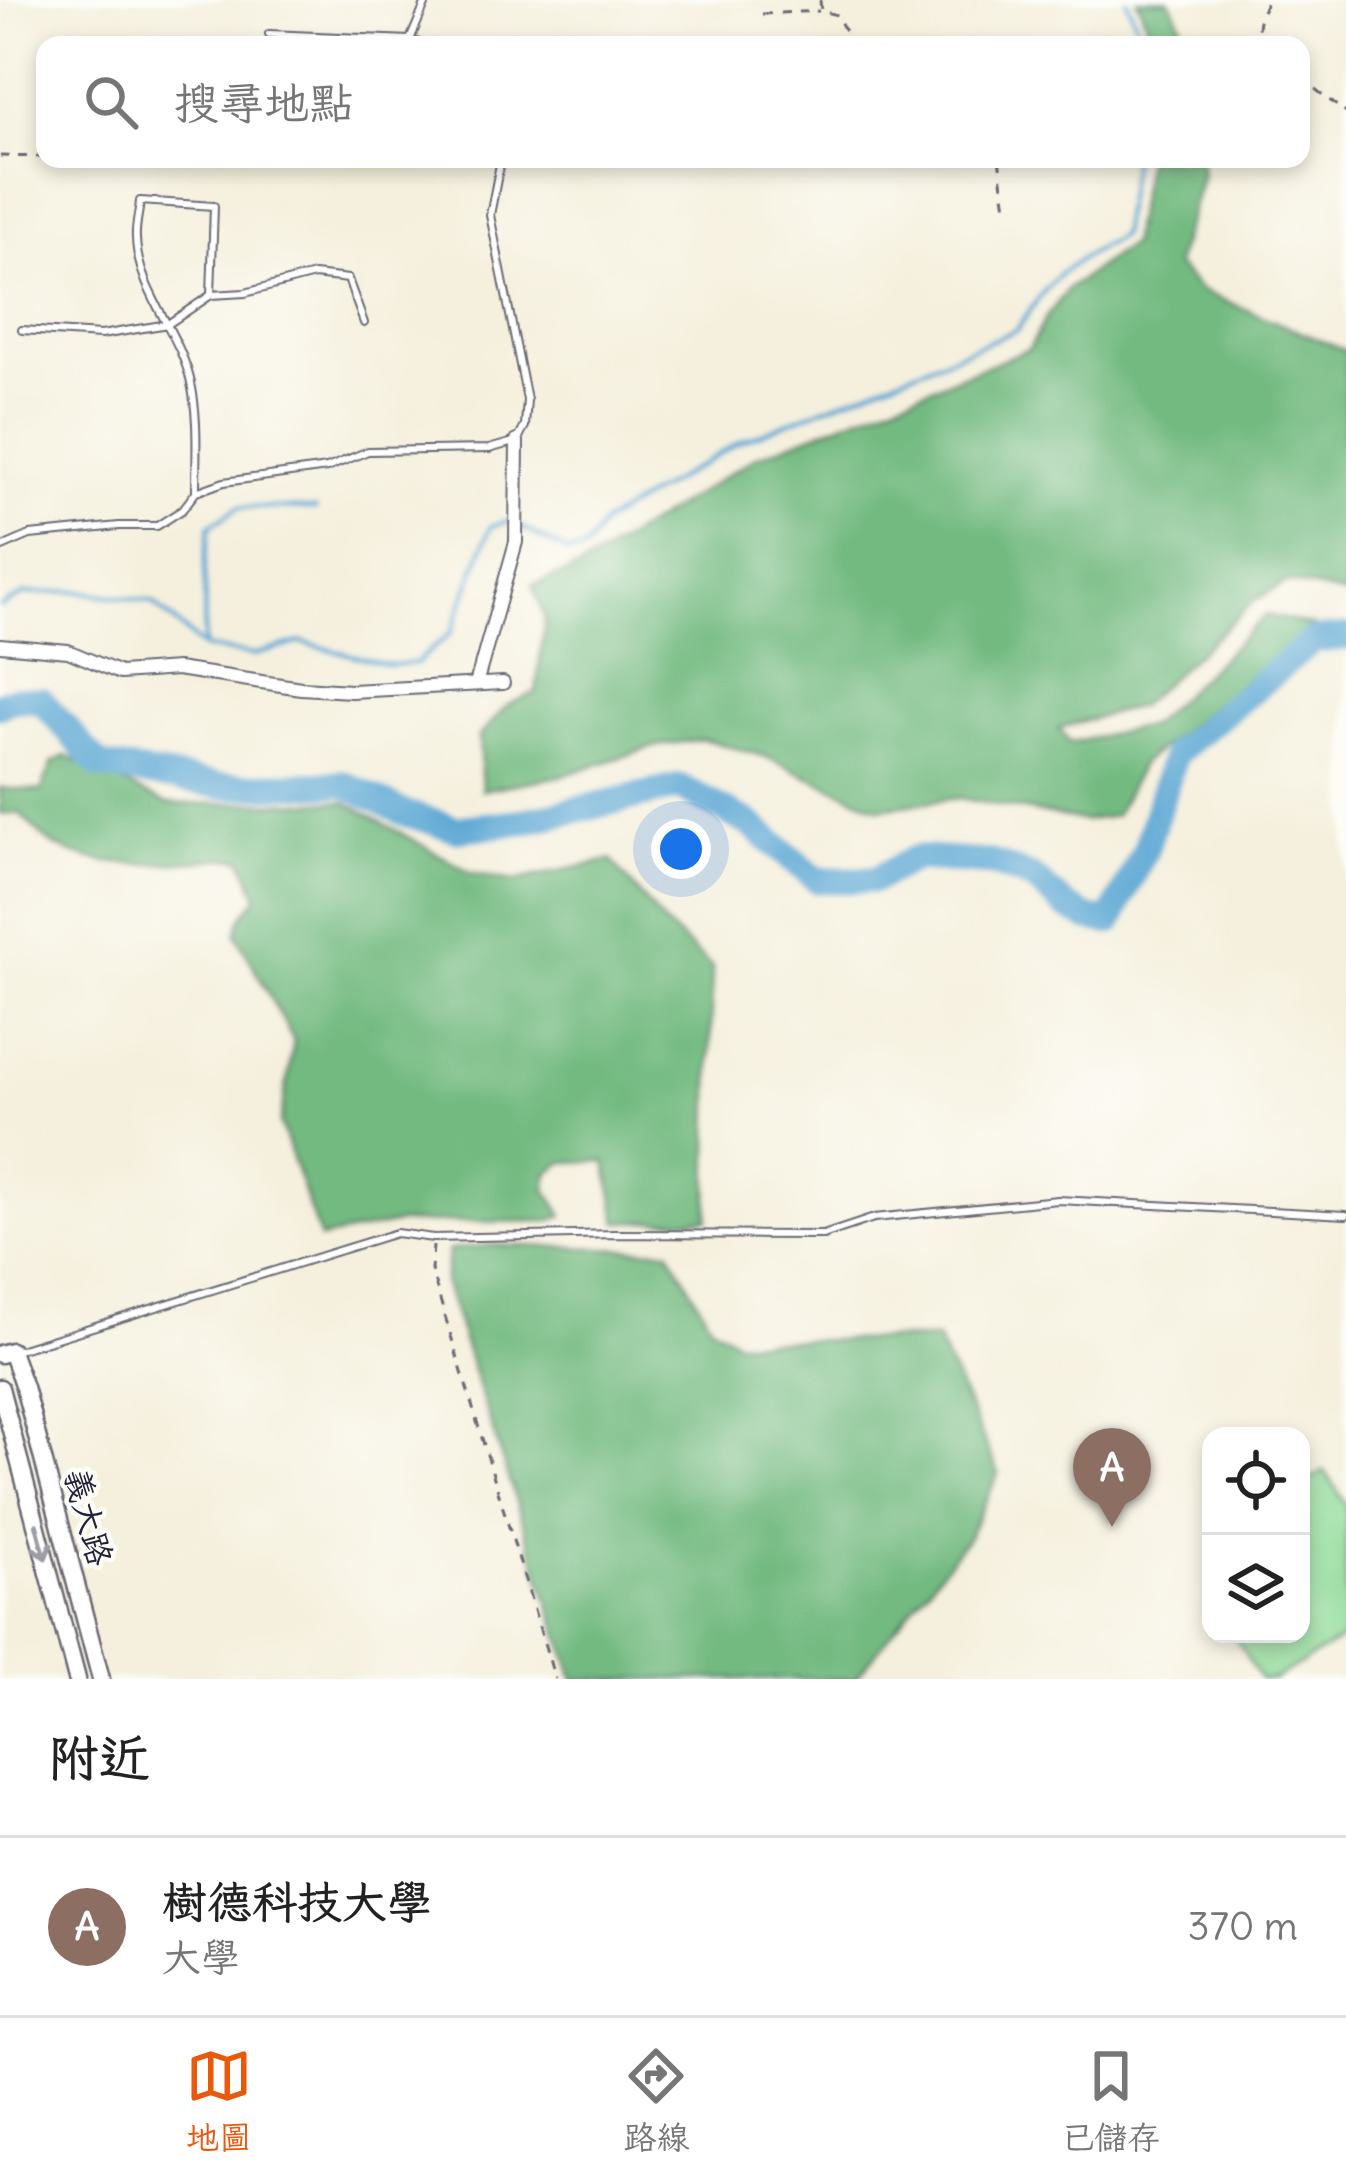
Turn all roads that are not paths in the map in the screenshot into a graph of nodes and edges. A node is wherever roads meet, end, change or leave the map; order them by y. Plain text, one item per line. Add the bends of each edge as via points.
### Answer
1 (427, 0) edge
2 (269, 34) dead end
3 (316, 36) edge
4 (412, 36) edge
5 (499, 168) edge
6 (211, 295) junction
7 (364, 323) dead end
8 (168, 324) junction
9 (22, 329) dead end
10 (517, 441) junction
11 (196, 492) junction
12 (0, 548) edge
13 (0, 645) edge
14 (503, 682) dead end
15 (476, 684) junction
16 (1346, 1215) edge
17 (6, 1353) edge
18 (9, 1372) edge
19 (0, 1388) edge
20 (77, 1679) edge
21 (101, 1679) edge

1 - 4 lane
2 - 3 lane
5 - 10 lane via 490,215 527,400
6 - 7 lane via 314,275 348,279
6 - 8 lane
6 - 8 lane via 214,206 140,201 135,241
8 - 9 lane via 101,335
8 - 11 lane via 190,380
10 - 11 lane via 489,449 368,451 327,468
10 - 15 street via 516,542
11 - 12 lane via 157,526 30,535
13 - 15 street via 68,651 120,673 176,669 351,691
14 - 15 street
16 - 17 lane via 1058,1200 874,1218 823,1235 396,1233
17 - 18 street, 義大路
18 - 21 street, 義大路
19 -> 20 street, 義大路

